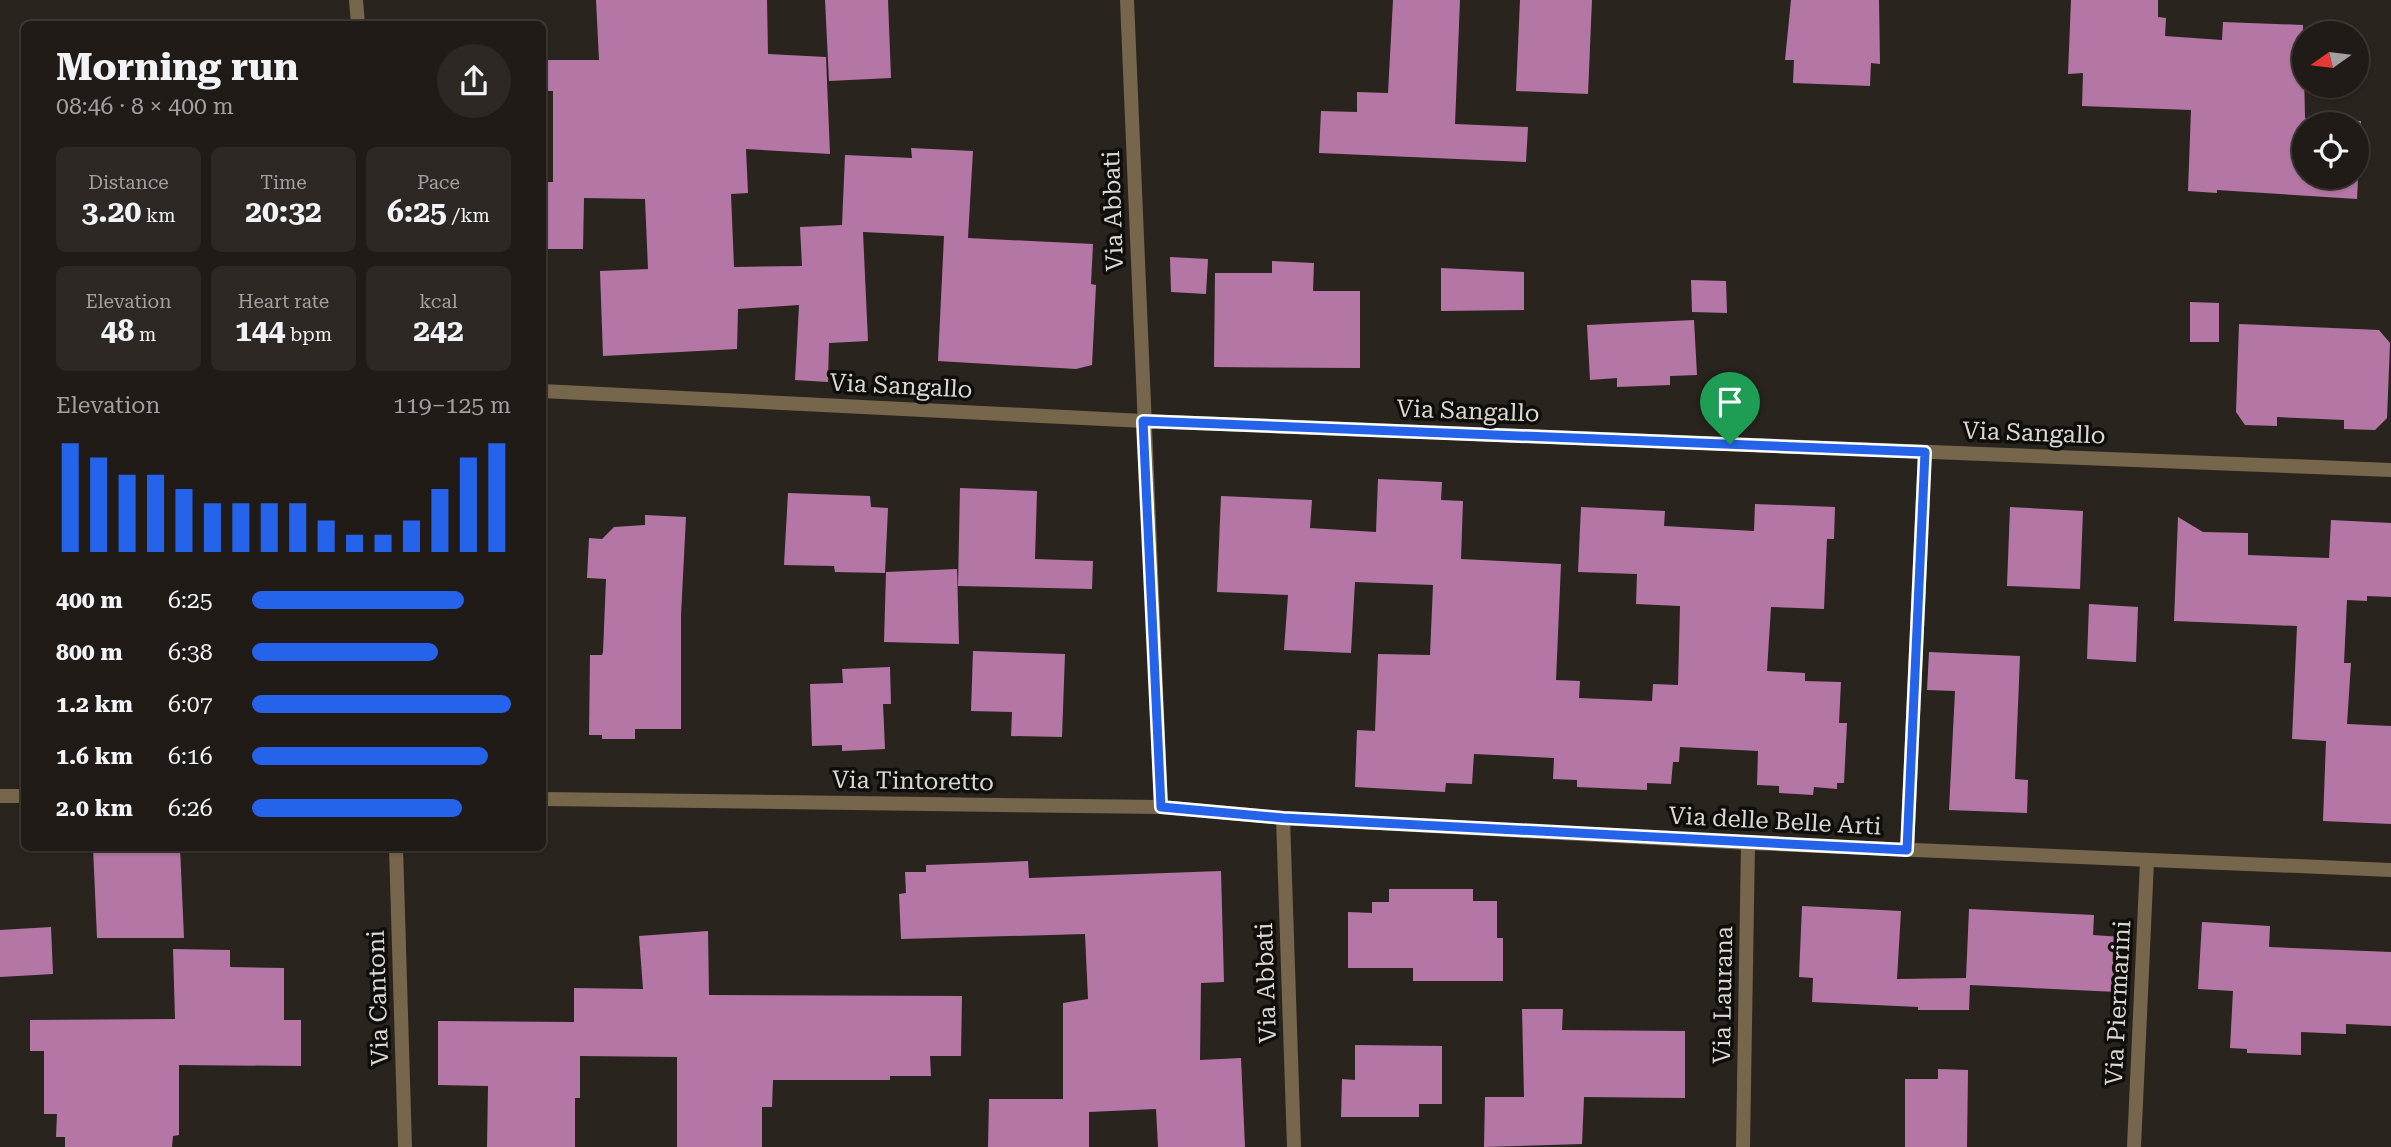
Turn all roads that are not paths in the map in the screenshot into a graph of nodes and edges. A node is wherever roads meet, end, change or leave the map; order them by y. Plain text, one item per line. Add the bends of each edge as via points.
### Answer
1 (356, 0) edge
2 (1127, 0) edge
3 (358, 21) edge
4 (546, 391) edge
5 (1143, 421) junction
6 (1925, 452) junction
7 (2391, 470) edge
8 (0, 796) edge
9 (21, 796) edge
10 (546, 799) edge
11 (1161, 807) junction
12 (1283, 818) junction
13 (1748, 844) junction
14 (1907, 850) junction
15 (396, 851) edge
16 (2147, 861) junction
17 (2391, 870) edge
18 (405, 1147) edge
19 (1294, 1147) edge
20 (1743, 1147) edge
21 (2134, 1147) edge

1 - 3 street
2 - 5 street, Via Abbati
4 - 5 street, Via Sangallo
5 - 6 street, Via Sangallo
5 - 11 street, Via Abbati
6 - 7 street, Via Sangallo
6 - 14 street
8 - 9 street
10 - 11 street, Via Tintoretto
11 - 12 street, Via Tintoretto
12 - 13 street, Via delle Belle Arti
12 - 19 street, Via Abbati
13 - 14 street, Via delle Belle Arti
13 - 20 street, Via Laurana
14 - 16 street, Via delle Belle Arti
15 - 18 street, Via Cantoni
16 - 17 street, Via delle Belle Arti
16 - 21 street, Via Piermarini

